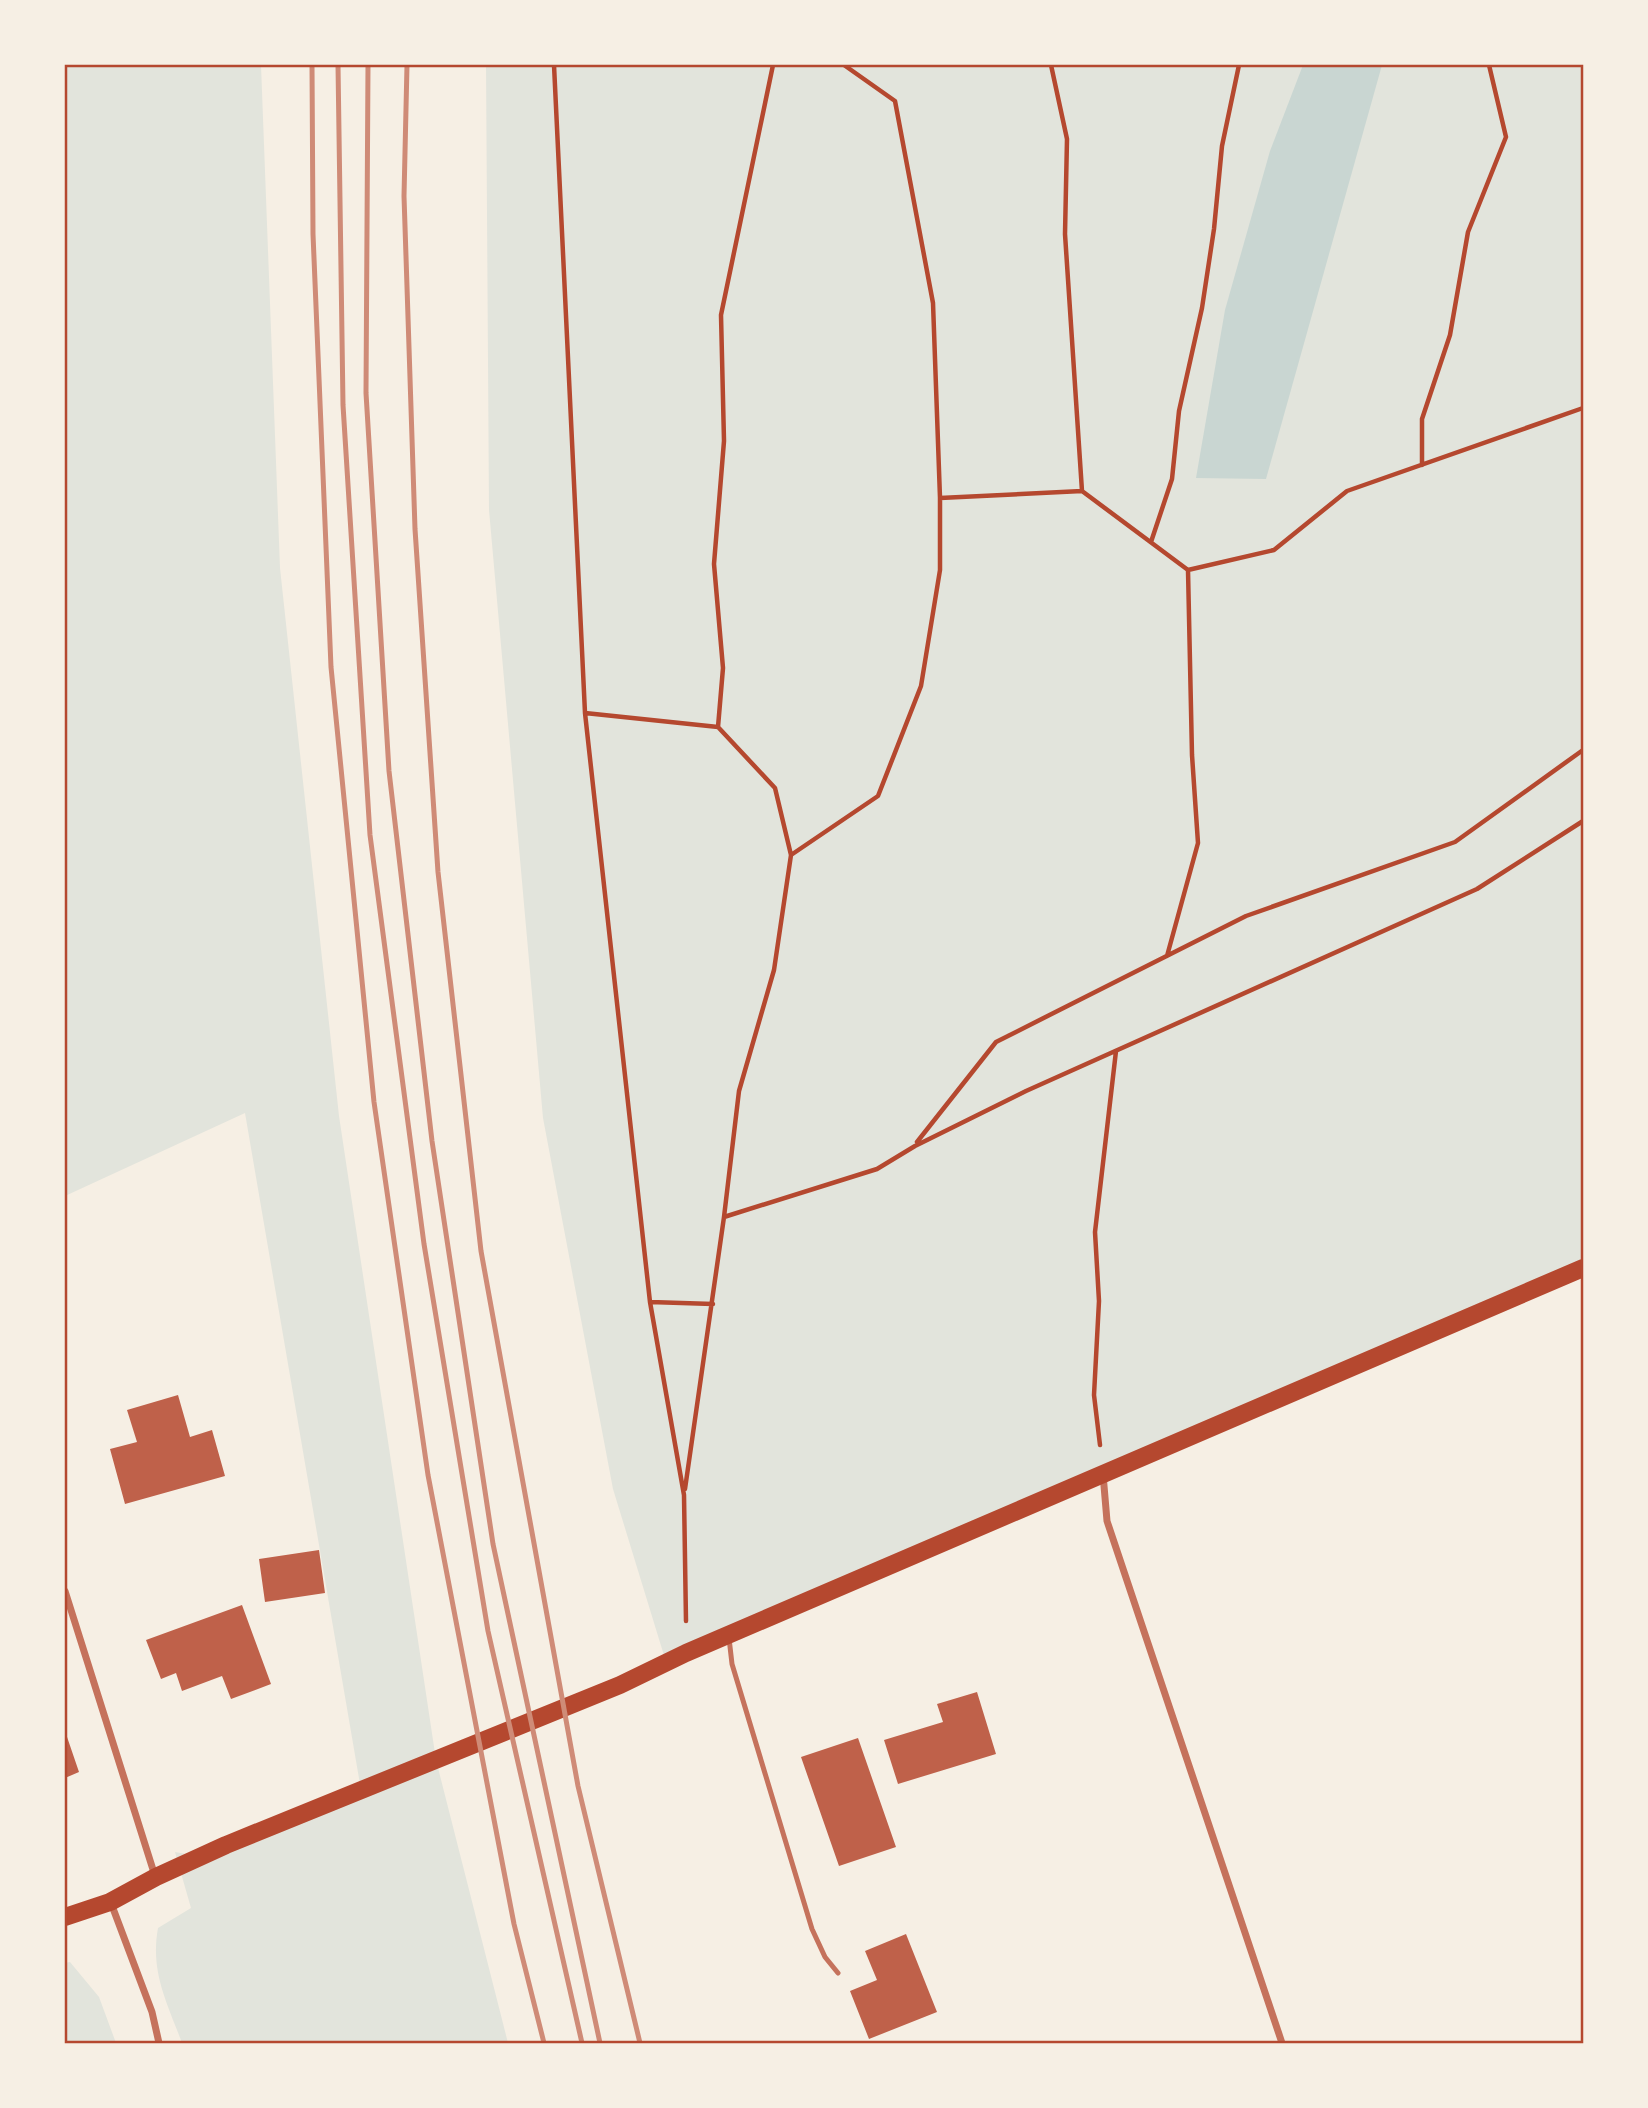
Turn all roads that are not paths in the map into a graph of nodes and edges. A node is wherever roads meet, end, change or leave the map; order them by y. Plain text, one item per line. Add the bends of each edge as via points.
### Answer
1 (1583, 1268) edge
2 (1103, 1474) junction
3 (65, 1591) edge
4 (728, 1635) junction
5 (156, 1877) junction
6 (110, 1902) junction
7 (65, 1917) edge
8 (838, 1973) dead end
9 (159, 2043) edge
10 (1282, 2043) edge

1 - 2 main road
2 - 4 main road
2 - 10 street via 1107,1521
3 - 5 street
4 - 5 main road via 620,1685 270,1826
4 - 8 lane via 732,1664 812,1929
5 - 6 main road
6 - 7 main road
6 - 9 street via 152,2012

